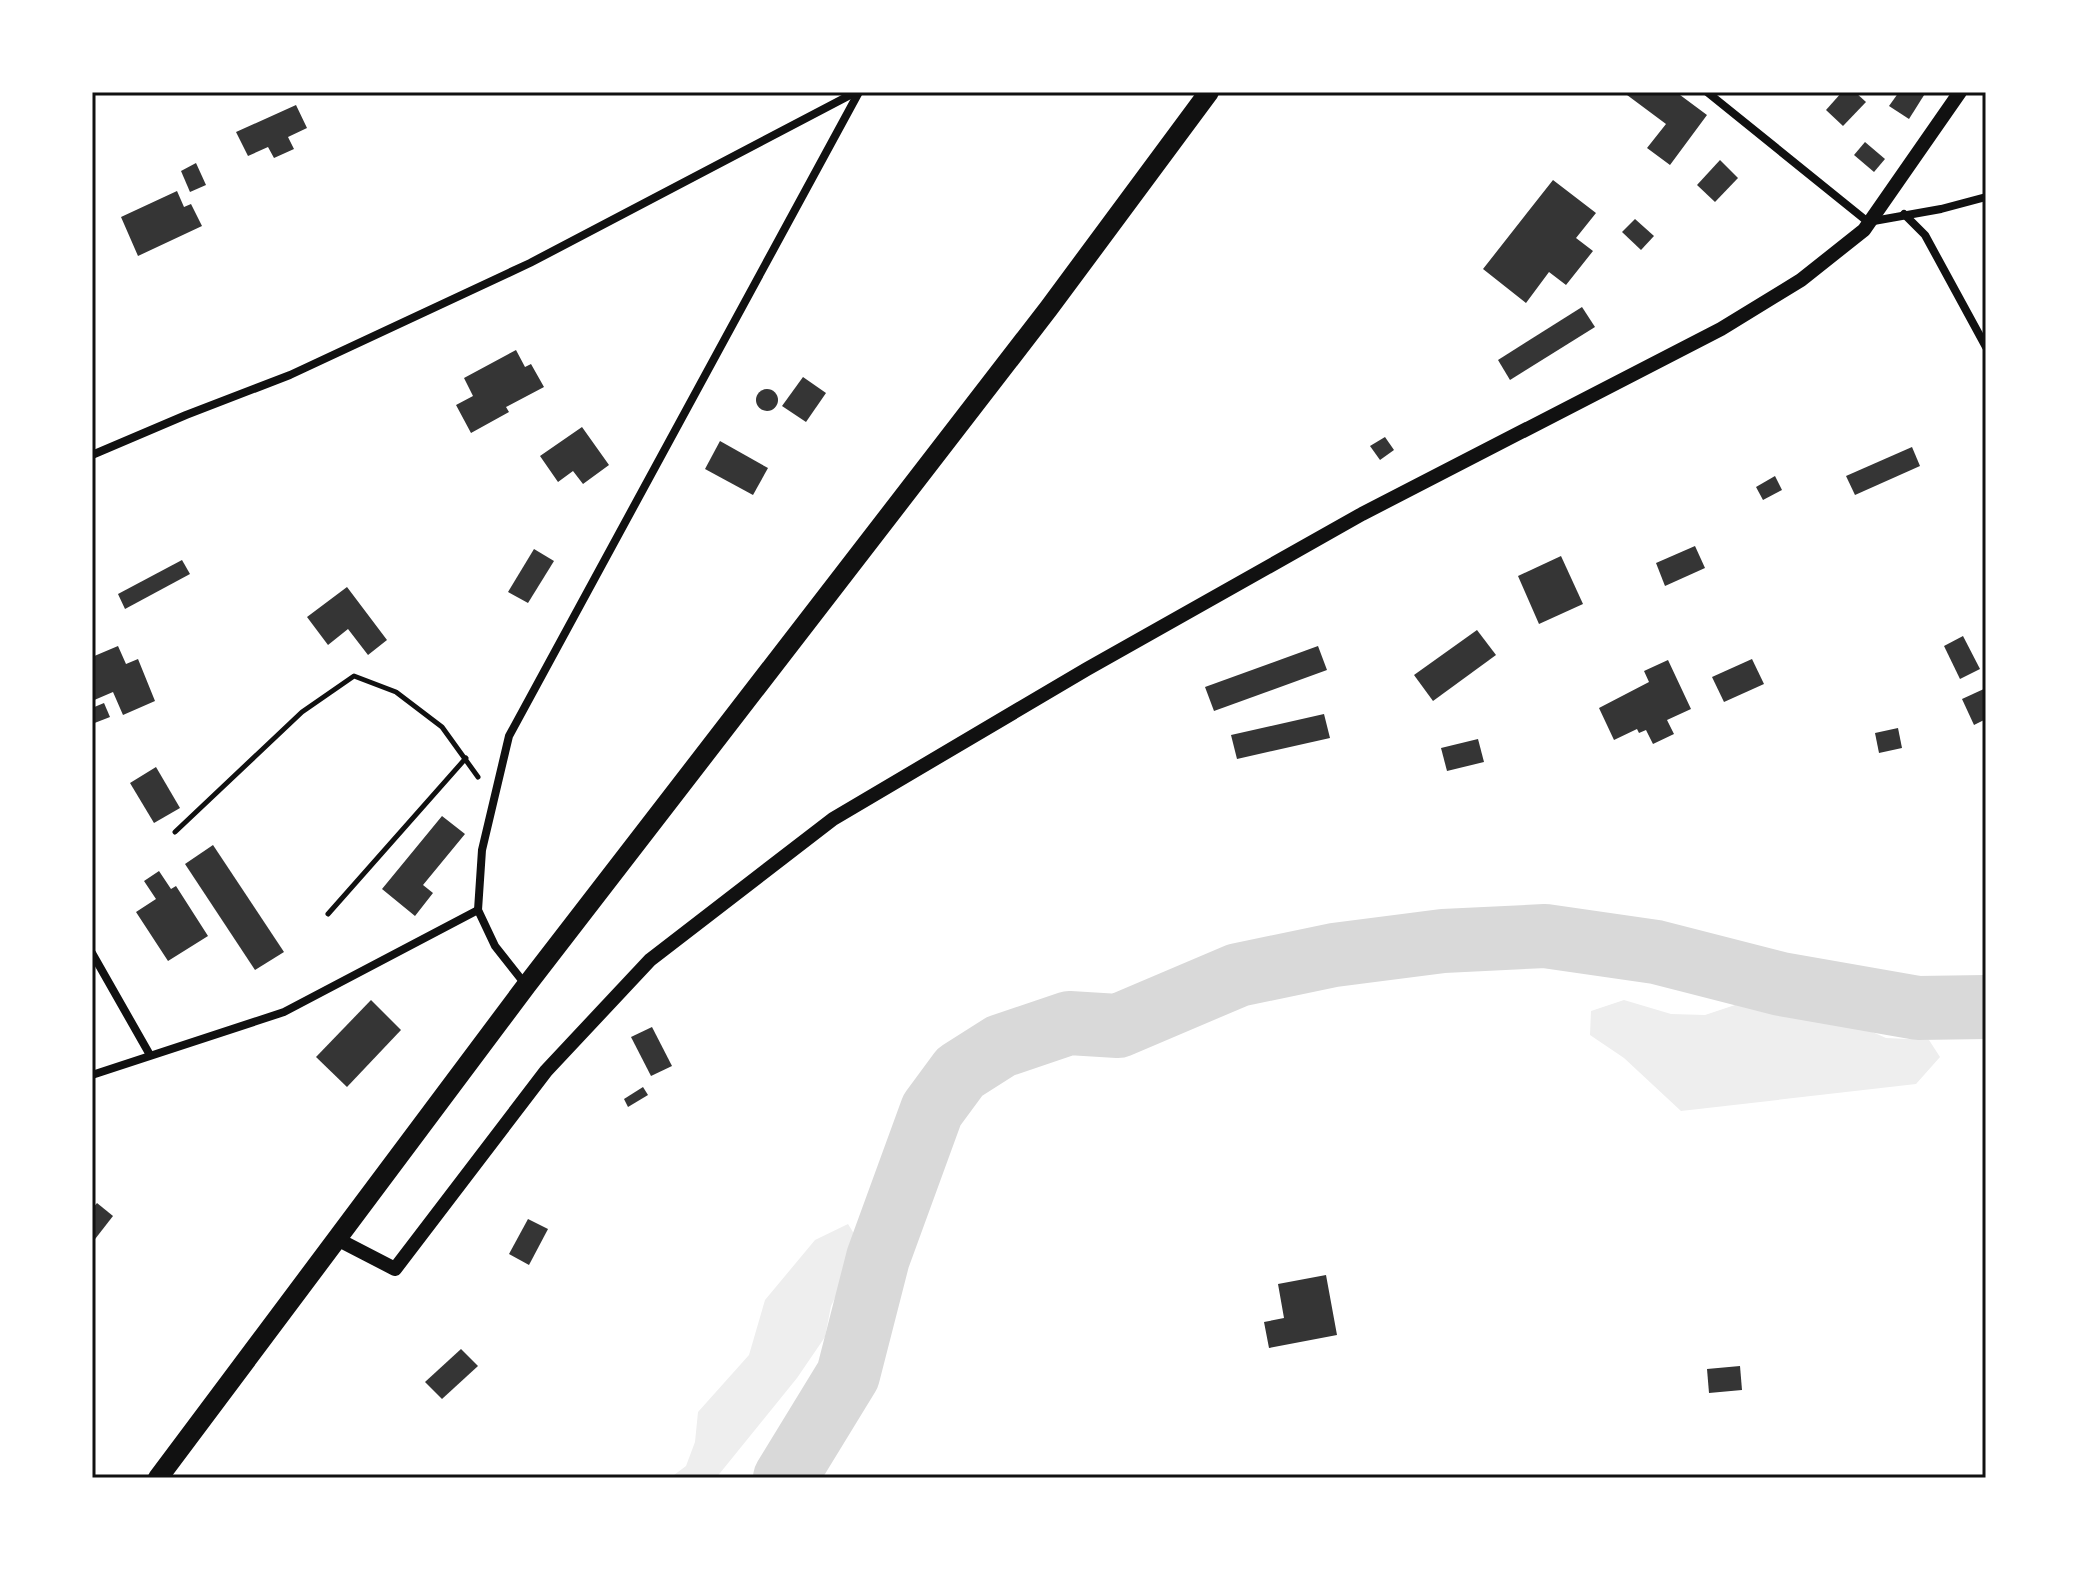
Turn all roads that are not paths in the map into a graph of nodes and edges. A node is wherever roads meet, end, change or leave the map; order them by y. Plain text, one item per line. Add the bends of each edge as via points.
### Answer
1 (858, 92) edge
2 (1209, 92) edge
3 (1707, 92) edge
4 (1960, 92) edge
5 (1986, 197) edge
6 (1904, 214) junction
7 (1868, 222) junction
8 (1986, 347) edge
9 (92, 455) edge
10 (478, 910) junction
11 (92, 953) edge
12 (526, 986) junction
13 (150, 1055) junction
14 (92, 1075) edge
15 (337, 1239) junction
16 (158, 1478) edge

1 - 9 street via 530,263 290,375
1 - 10 street via 509,736 482,850
2 - 12 main road
3 - 7 street
4 - 7 street
5 - 6 street
6 - 7 street
6 - 8 street via 1925,235
7 - 15 street via 1801,280 1721,329 1348,522 833,819 650,960 546,1071 395,1269
10 - 12 street via 495,946
10 - 13 street via 284,1012
11 - 13 street
12 - 15 main road
13 - 14 street
15 - 16 main road

